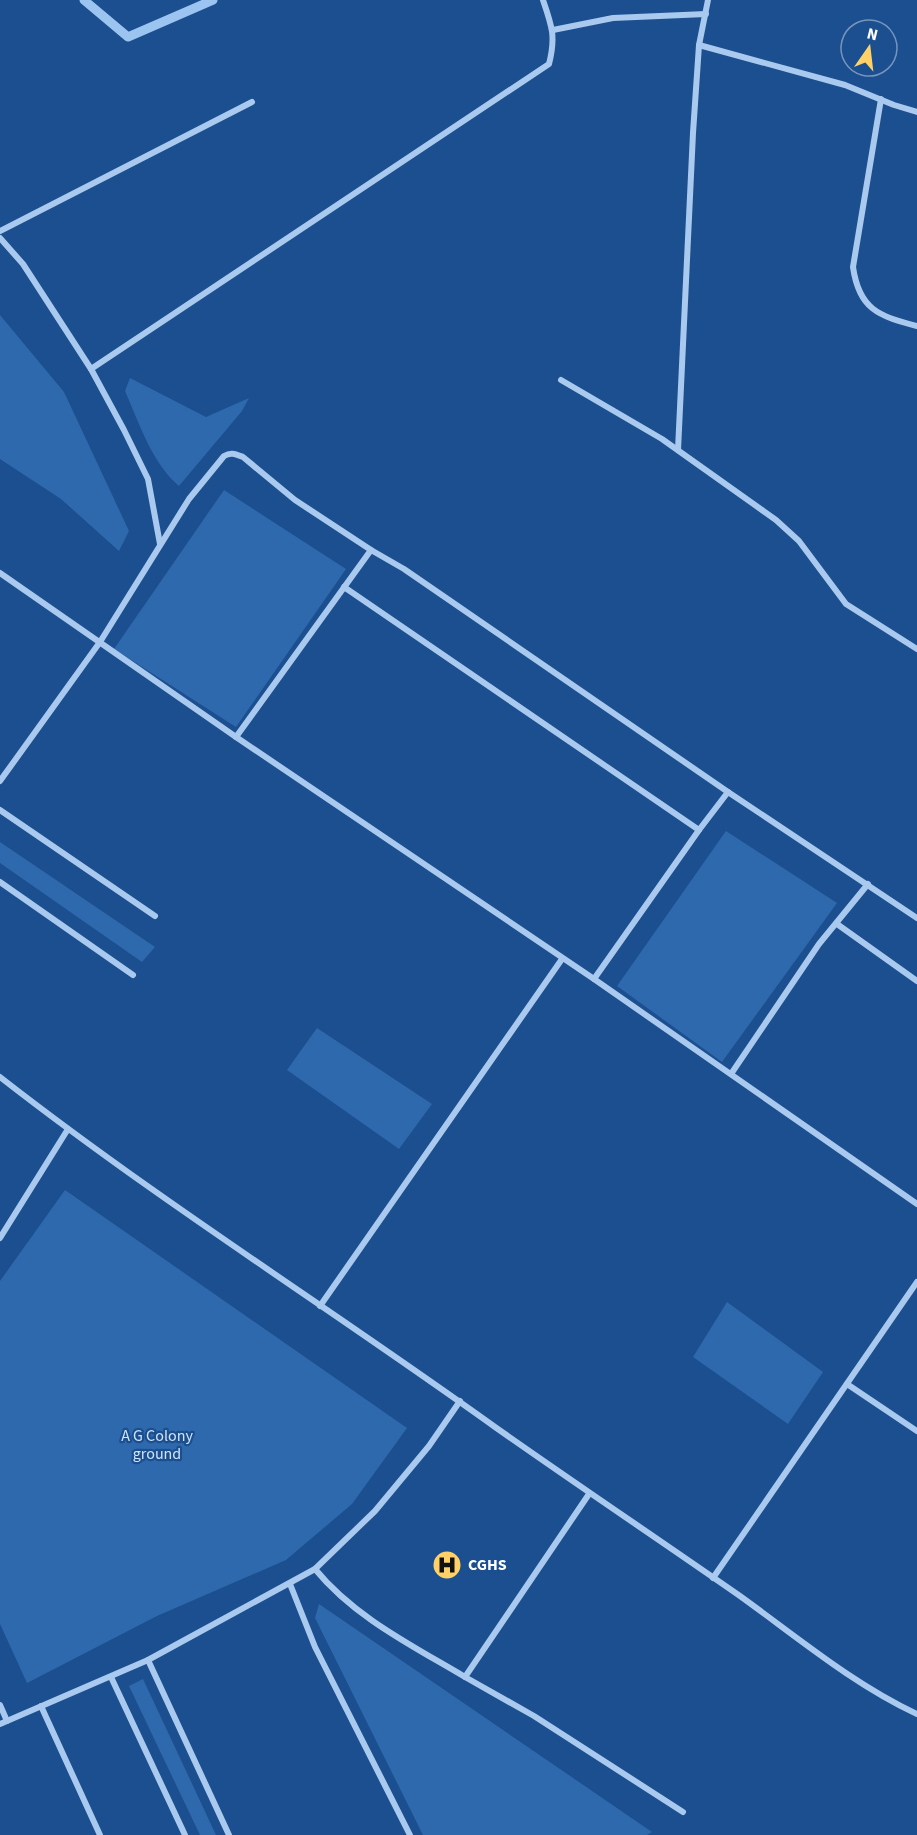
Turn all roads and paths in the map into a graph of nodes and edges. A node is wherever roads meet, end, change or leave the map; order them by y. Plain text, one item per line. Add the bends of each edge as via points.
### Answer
1 (543, 0) edge
2 (708, 0) edge
3 (706, 14) junction
4 (553, 30) junction
5 (699, 45) junction
6 (881, 99) junction
7 (252, 102) dead end
8 (917, 112) edge
9 (0, 231) edge
10 (0, 238) edge
11 (917, 326) edge
12 (91, 369) junction
13 (561, 380) dead end
14 (678, 450) junction
15 (160, 543) junction
16 (371, 550) junction
17 (0, 573) edge
18 (344, 587) junction
19 (100, 642) junction
20 (917, 649) edge
21 (236, 737) junction
22 (0, 781) edge
23 (728, 792) junction
24 (0, 810) edge
25 (699, 830) junction
26 (0, 882) edge
27 (868, 884) junction
28 (155, 916) dead end
29 (917, 918) edge
30 (837, 924) junction
31 (562, 959) junction
32 (133, 975) dead end
33 (594, 979) junction
34 (917, 981) edge
35 (730, 1074) junction
36 (0, 1077) edge
37 (68, 1129) junction
38 (917, 1204) edge
39 (0, 1238) edge
40 (917, 1282) edge
41 (320, 1306) junction
42 (847, 1384) junction
43 (460, 1401) junction
44 (917, 1431) edge
45 (589, 1494) junction
46 (315, 1569) junction
47 (713, 1578) junction
48 (290, 1584) junction
49 (148, 1660) junction
50 (111, 1677) junction
51 (465, 1677) junction
52 (0, 1706) edge
53 (40, 1707) junction
54 (917, 1714) edge
55 (4, 1722) edge
56 (683, 1812) dead end
57 (100, 1835) edge
58 (185, 1835) edge
59 (230, 1835) edge
60 (410, 1835) edge

1 - 4 street
2 - 3 street
3 - 4 street via 613,18
3 - 5 street
4 - 12 street via 549,64
5 - 6 street via 845,85
5 - 14 street
6 - 8 street
6 - 11 street via 853,267 864,302 878,312
7 - 9 street
10 - 12 street via 23,264
12 - 15 street via 148,479
13 - 14 street
14 - 20 street via 776,520 799,542 846,604
15 - 16 street via 189,499 229,453 243,458 295,500
15 - 19 street
16 - 18 street
16 - 23 street via 418,578
17 - 19 street
18 - 21 street
18 - 25 street
19 - 21 street
19 - 22 street
21 - 31 street
23 - 25 street
23 - 27 street
24 - 28 street
25 - 33 street
26 - 32 street
27 - 29 street
27 - 30 street
30 - 34 street
30 - 35 street via 819,944
31 - 33 street
31 - 41 street
33 - 35 street
35 - 38 street
36 - 37 street
37 - 39 street
37 - 41 street
40 - 42 street
41 - 43 street
42 - 44 street
42 - 47 street
43 - 45 street
43 - 46 street via 375,1511
45 - 47 street
45 - 51 street
46 - 48 street
46 - 51 street via 350,1603
47 - 54 street via 885,1699
48 - 49 street
48 - 60 street via 315,1647
49 - 50 street
49 - 59 street
50 - 53 street
50 - 58 street
51 - 56 street via 534,1716
52 - 55 street
53 - 55 street
53 - 57 street

